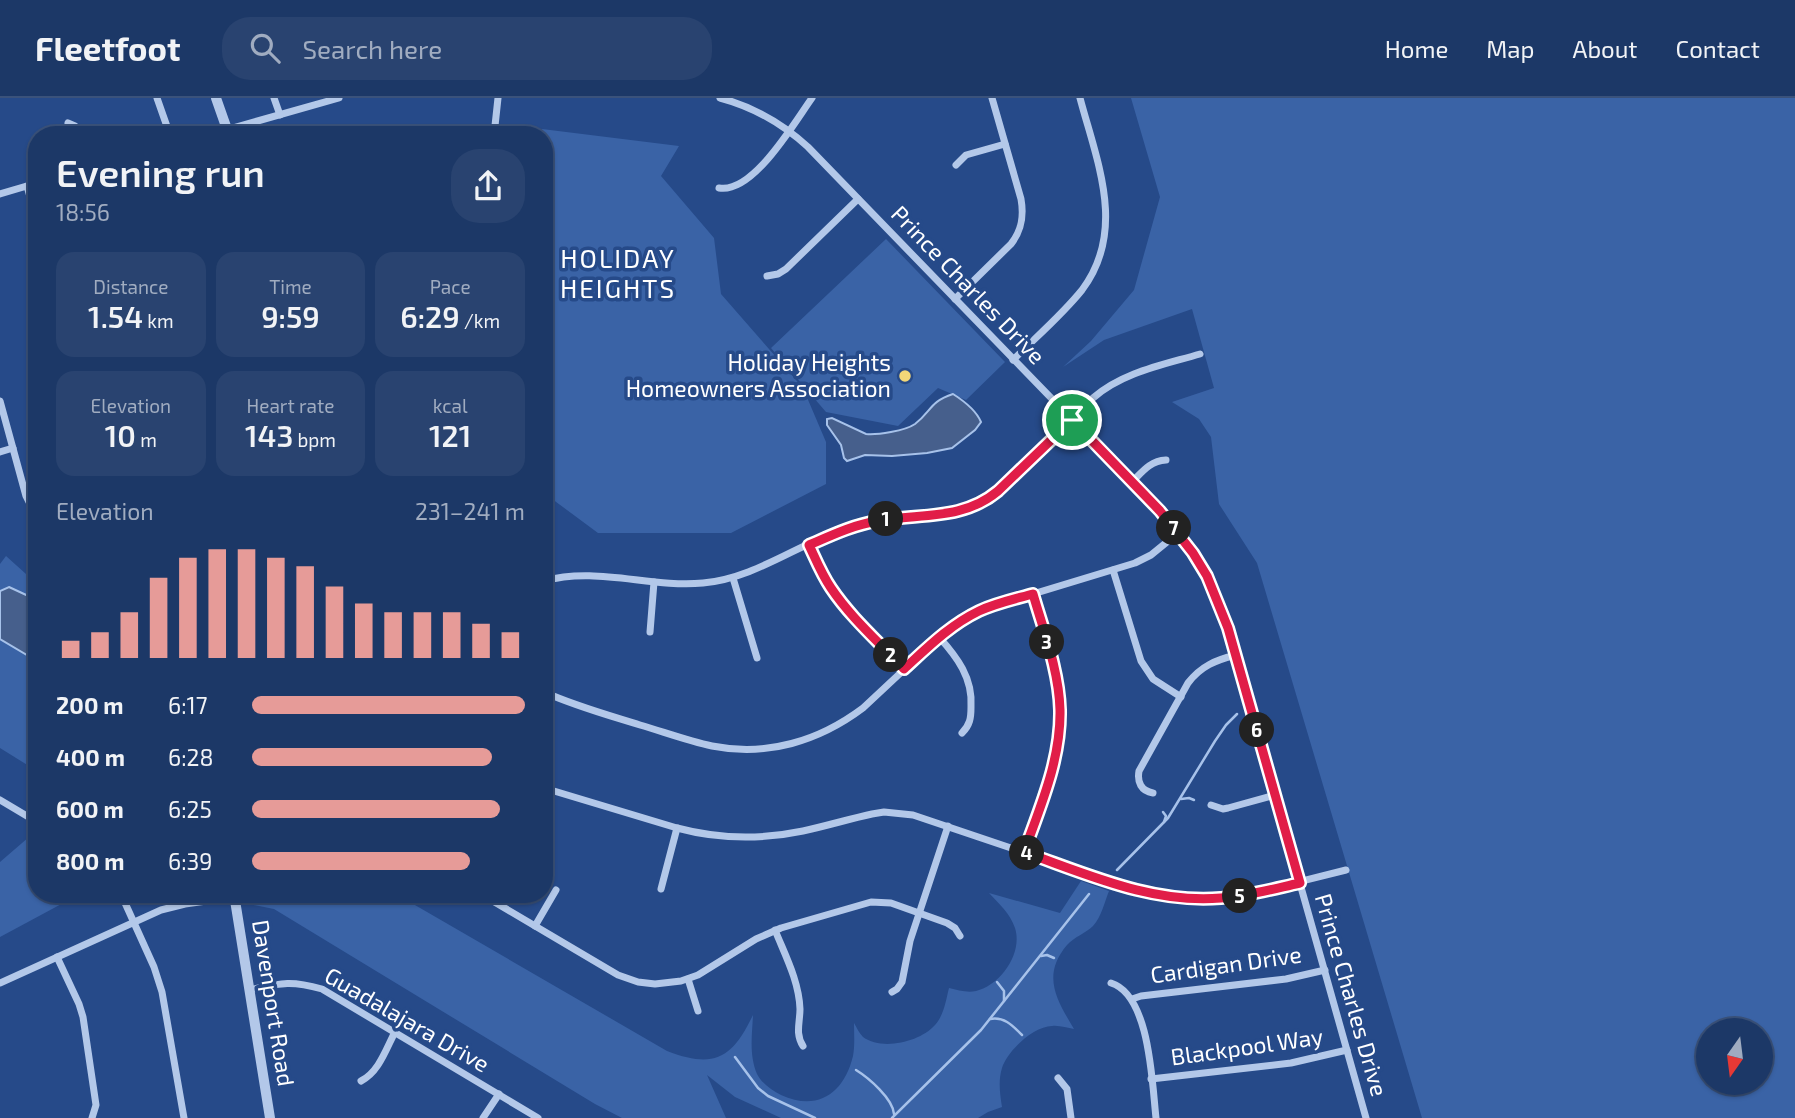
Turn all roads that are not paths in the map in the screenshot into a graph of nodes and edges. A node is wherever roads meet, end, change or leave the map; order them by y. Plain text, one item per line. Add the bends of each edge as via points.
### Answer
1 (157, 98) edge
2 (216, 98) edge
3 (274, 98) edge
4 (339, 98) edge
5 (498, 98) edge
6 (720, 98) edge
7 (812, 98) edge
8 (992, 98) edge
9 (1080, 98) edge
10 (280, 115) junction
11 (68, 123) dead end
12 (73, 126) edge
13 (167, 126) edge
14 (226, 126) edge
15 (246, 126) edge
16 (495, 126) edge
17 (788, 131) junction
18 (1005, 144) junction
19 (956, 165) dead end
20 (27, 186) joint
21 (719, 188) dead end
22 (28, 190) edge
23 (0, 194) edge
24 (858, 199) junction
25 (767, 276) dead end
26 (955, 299) junction
27 (1200, 354) dead end
28 (1013, 360) junction
29 (0, 401) edge
30 (1072, 420) junction
31 (13, 448) junction
32 (0, 452) edge
33 (1166, 460) dead end
34 (1132, 482) junction
35 (28, 500) edge
36 (1178, 533) junction
37 (809, 545) junction
38 (1113, 570) junction
39 (553, 577) edge
40 (733, 578) junction
41 (654, 582) junction
42 (1033, 594) junction
43 (650, 632) dead end
44 (939, 637) junction
45 (1236, 655) junction
46 (757, 658) dead end
47 (904, 669) junction
48 (553, 696) edge
49 (1181, 696) junction
50 (962, 733) dead end
51 (553, 791) edge
52 (1153, 793) dead end
53 (1275, 795) junction
54 (0, 800) edge
55 (1211, 805) dead end
56 (28, 817) edge
57 (948, 826) junction
58 (677, 828) junction
59 (1024, 852) junction
60 (1346, 870) dead end
61 (1300, 883) junction
62 (661, 889) dead end
63 (556, 890) dead end
64 (553, 895) edge
65 (125, 903) edge
66 (192, 903) edge
67 (236, 903) edge
68 (496, 903) edge
69 (548, 903) edge
70 (920, 913) junction
71 (134, 922) junction
72 (535, 926) junction
73 (775, 930) junction
74 (960, 936) dead end
75 (57, 957) junction
76 (1325, 970) junction
77 (688, 979) junction
78 (0, 983) edge
79 (1111, 983) dead end
80 (249, 990) junction
81 (892, 992) dead end
82 (1132, 999) junction
83 (698, 1011) dead end
84 (395, 1032) junction
85 (803, 1046) dead end
86 (1348, 1051) junction
87 (1058, 1078) dead end
88 (1151, 1079) junction
89 (361, 1081) dead end
90 (499, 1094) junction
91 (92, 1118) edge
92 (184, 1118) edge
93 (270, 1118) edge
94 (483, 1118) edge
95 (538, 1118) edge
96 (1071, 1118) edge
97 (1156, 1118) edge
98 (1366, 1118) edge

1 - 13 street
2 - 14 street
3 - 10 street
4 - 10 street
5 - 16 street
6 - 17 street, Prince Charles Drive via 754,110
7 - 17 street
8 - 18 street
9 - 28 street via 1105,192 1102,247 1082,289
10 - 15 street
11 - 12 street
17 - 21 street via 748,180 729,189
17 - 24 street, Prince Charles Drive
18 - 19 street via 966,155
18 - 26 street via 1022,204 1020,229 1007,249
20 - 22 street
20 - 23 street
24 - 25 street via 786,269
24 - 26 street, Prince Charles Drive
26 - 28 street, Prince Charles Drive
27 - 30 street via 1122,378
28 - 30 street, Prince Charles Drive
29 - 31 street
30 - 34 street, Prince Charles Drive
30 - 37 street via 985,501 953,513 859,524
31 - 32 street
31 - 35 street
33 - 34 street via 1148,465
34 - 36 street, Prince Charles Drive
36 - 38 street via 1151,555
36 - 45 street, Prince Charles Drive via 1213,588
37 - 40 street
37 - 47 street via 835,595
38 - 42 street
38 - 49 street via 1141,661 1153,679
39 - 41 street
40 - 41 street via 694,584
40 - 46 street
41 - 43 street
42 - 44 street via 978,612
42 - 59 street via 1054,667 1060,722 1052,771
44 - 47 street
44 - 50 street via 962,666 970,686 971,719
45 - 49 street via 1202,668
45 - 53 street, Prince Charles Drive
47 - 48 street via 835,727 793,744 757,749 700,743
49 - 52 street via 1139,771 1142,788
51 - 58 street
53 - 55 street via 1228,808
53 - 61 street, Prince Charles Drive
54 - 56 street
57 - 58 street via 884,812 760,837
57 - 59 street
57 - 70 street
58 - 62 street
59 - 61 street via 1133,889 1183,898 1235,897
60 - 61 street
61 - 76 street, Prince Charles Drive
63 - 64 street
65 - 71 street
66 - 71 street
67 - 80 street, Davenport Road
68 - 72 street
69 - 72 street
70 - 73 street via 876,901
70 - 74 street via 951,925
70 - 81 street via 902,982
71 - 75 street
71 - 92 street via 162,992
72 - 77 street via 629,979 655,984
73 - 77 street
73 - 85 street via 796,985 798,1036
75 - 78 street
75 - 91 street via 83,1017 96,1105
76 - 82 street, Cardigan Drive
76 - 86 street, Prince Charles Drive
77 - 83 street
79 - 82 street
80 - 84 street, Guadalajara Drive via 302,983 322,989
80 - 93 street, Davenport Road
82 - 88 street via 1145,1036
84 - 89 street via 378,1065
84 - 90 street, Guadalajara Drive
86 - 88 street, Blackpool Way
86 - 98 street, Prince Charles Drive
87 - 96 street via 1065,1084
88 - 97 street
90 - 94 street
90 - 95 street, Guadalajara Drive

